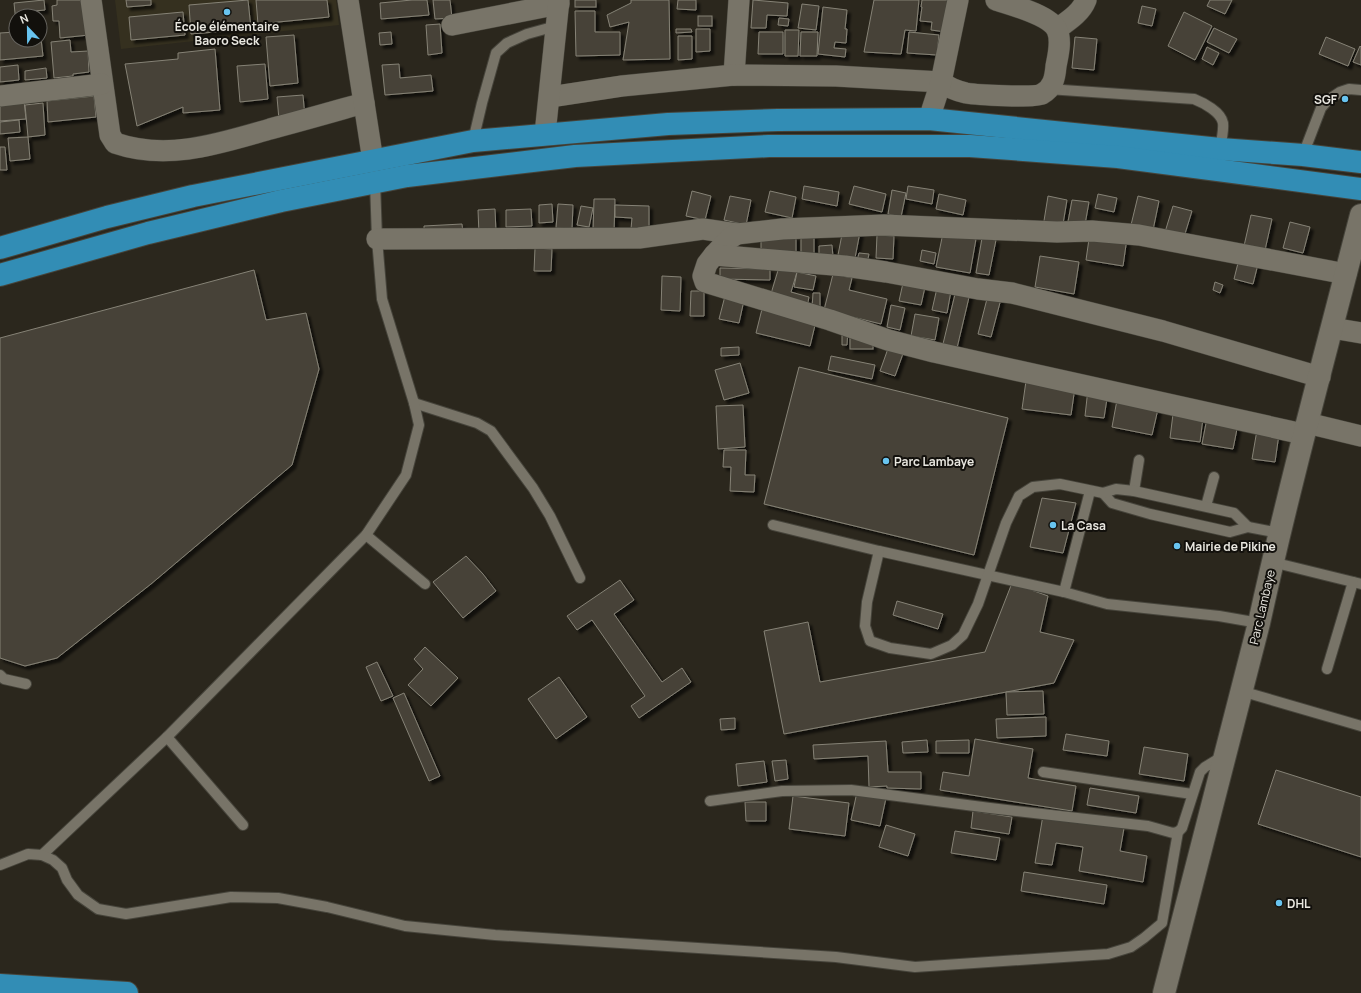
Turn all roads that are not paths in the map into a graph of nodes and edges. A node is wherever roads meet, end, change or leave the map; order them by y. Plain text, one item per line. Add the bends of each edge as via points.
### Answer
1 (91, 0) edge
2 (348, 0) edge
3 (739, 0) edge
4 (958, 0) edge
5 (996, 0) edge
6 (1086, 0) edge
7 (559, 2) edge
8 (452, 25) dead end
9 (556, 26) junction
10 (1057, 29) junction
11 (734, 75) junction
12 (941, 82) junction
13 (102, 84) junction
14 (1048, 89) junction
15 (1361, 90) edge
16 (0, 96) edge
17 (550, 97) junction
18 (364, 103) junction
19 (929, 119) junction
20 (545, 134) junction
21 (473, 141) junction
22 (1220, 149) junction
23 (1304, 155) junction
24 (373, 161) junction
25 (1361, 162) edge
26 (375, 182) junction
27 (1361, 189) edge
28 (1361, 215) edge
29 (737, 234) junction
30 (377, 239) junction
31 (0, 248) edge
32 (714, 255) junction
33 (1346, 274) junction
34 (0, 275) edge
35 (1332, 328) junction
36 (1359, 328) edge
37 (1320, 377) junction
38 (414, 403) junction
39 (1305, 429) junction
40 (1361, 436) edge
41 (1139, 460) dead end
42 (1214, 476) dead end
43 (1134, 490) junction
44 (1090, 491) junction
45 (1103, 493) junction
46 (1206, 506) junction
47 (773, 525) dead end
48 (1248, 527) junction
49 (1279, 533) junction
50 (366, 536) junction
51 (879, 551) junction
52 (1272, 562) junction
53 (988, 574) junction
54 (580, 578) dead end
55 (1357, 583) edge
56 (425, 584) dead end
57 (1064, 592) junction
58 (1259, 623) junction
59 (1327, 669) dead end
60 (0, 675) edge
61 (26, 684) dead end
62 (1241, 691) junction
63 (1361, 726) edge
64 (167, 737) junction
65 (1225, 754) junction
66 (1043, 772) dead end
67 (1192, 794) junction
68 (710, 801) dead end
69 (243, 825) dead end
70 (1178, 832) junction
71 (42, 855) junction
72 (0, 865) edge
73 (0, 985) edge
74 (127, 993) edge
75 (1164, 993) edge

1 - 13 street
2 - 18 street
3 - 11 street
4 - 12 street
5 - 10 street via 1041,15
6 - 10 street via 1083,7
7 - 8 street
7 - 9 street
9 - 17 street
9 - 21 lane via 507,42 496,53
10 - 14 street via 1060,40 1054,80
11 - 12 street via 836,76
11 - 17 street via 622,86
12 - 14 street via 949,88 967,93 1006,96 1040,95
12 - 19 street
13 - 16 street
13 - 18 street via 110,135 114,143 126,147 170,152 212,146
14 - 22 lane via 1194,99 1204,103 1223,123
15 - 23 lane via 1349,89 1328,100 1321,108
17 - 20 street
18 - 24 street
19 - 20 highway via 668,124
19 - 22 highway
20 - 21 highway
21 - 24 highway
22 - 23 highway
23 - 25 highway
24 - 31 highway via 193,196 107,217
26 - 27 highway via 575,156 769,146 970,146 1118,157
26 - 30 lane
26 - 34 highway via 281,201 148,233
28 - 33 street, Parc Lambaye
29 - 30 street via 703,229 639,238
29 - 32 street
29 - 33 street via 782,229 884,225 1057,232 1092,231 1139,235
30 - 38 lane via 382,299
32 - 37 street via 845,266 1012,294 1163,331
32 - 39 street via 707,264 703,276 705,282 888,340 934,352
33 - 35 street, Parc Lambaye
35 - 36 street
35 - 37 street, Parc Lambaye
37 - 39 street, Parc Lambaye
38 - 50 lane via 419,425 406,475
38 - 54 lane via 477,423 491,431 550,516
39 - 40 street
39 - 49 street, Parc Lambaye
41 - 43 lane
42 - 46 lane
43 - 45 lane via 1116,489
43 - 46 lane
44 - 45 lane
44 - 53 lane via 1060,484 1045,485 1033,487 1019,496 1006,523
44 - 57 lane
45 - 48 lane via 1112,503 1194,524 1230,532
46 - 48 lane via 1234,513
47 - 51 lane
48 - 49 lane
49 - 52 street, Parc Lambaye
50 - 56 lane
50 - 64 lane
51 - 53 lane
51 - 53 lane via 867,602 865,626 870,641 890,648 931,654 952,645 963,635 978,604
52 - 55 lane
52 - 58 street, Parc Lambaye
53 - 57 lane
55 - 59 lane
57 - 58 lane via 1107,604 1220,616
58 - 62 street, Parc Lambaye
60 - 61 lane via 4,679
62 - 63 lane
62 - 65 street, Parc Lambaye
64 - 69 lane
64 - 71 lane
65 - 67 lane via 1204,767
65 - 75 street, Parc Lambaye
66 - 67 lane
67 - 70 lane via 1182,828
68 - 70 lane via 782,791 851,790 1148,826
70 - 71 lane via 1162,923 1131,947 1108,954 915,967 836,957 495,935 405,926 278,898 231,897 126,914 98,909 78,895 62,868
71 - 72 lane via 28,854
73 - 74 highway

